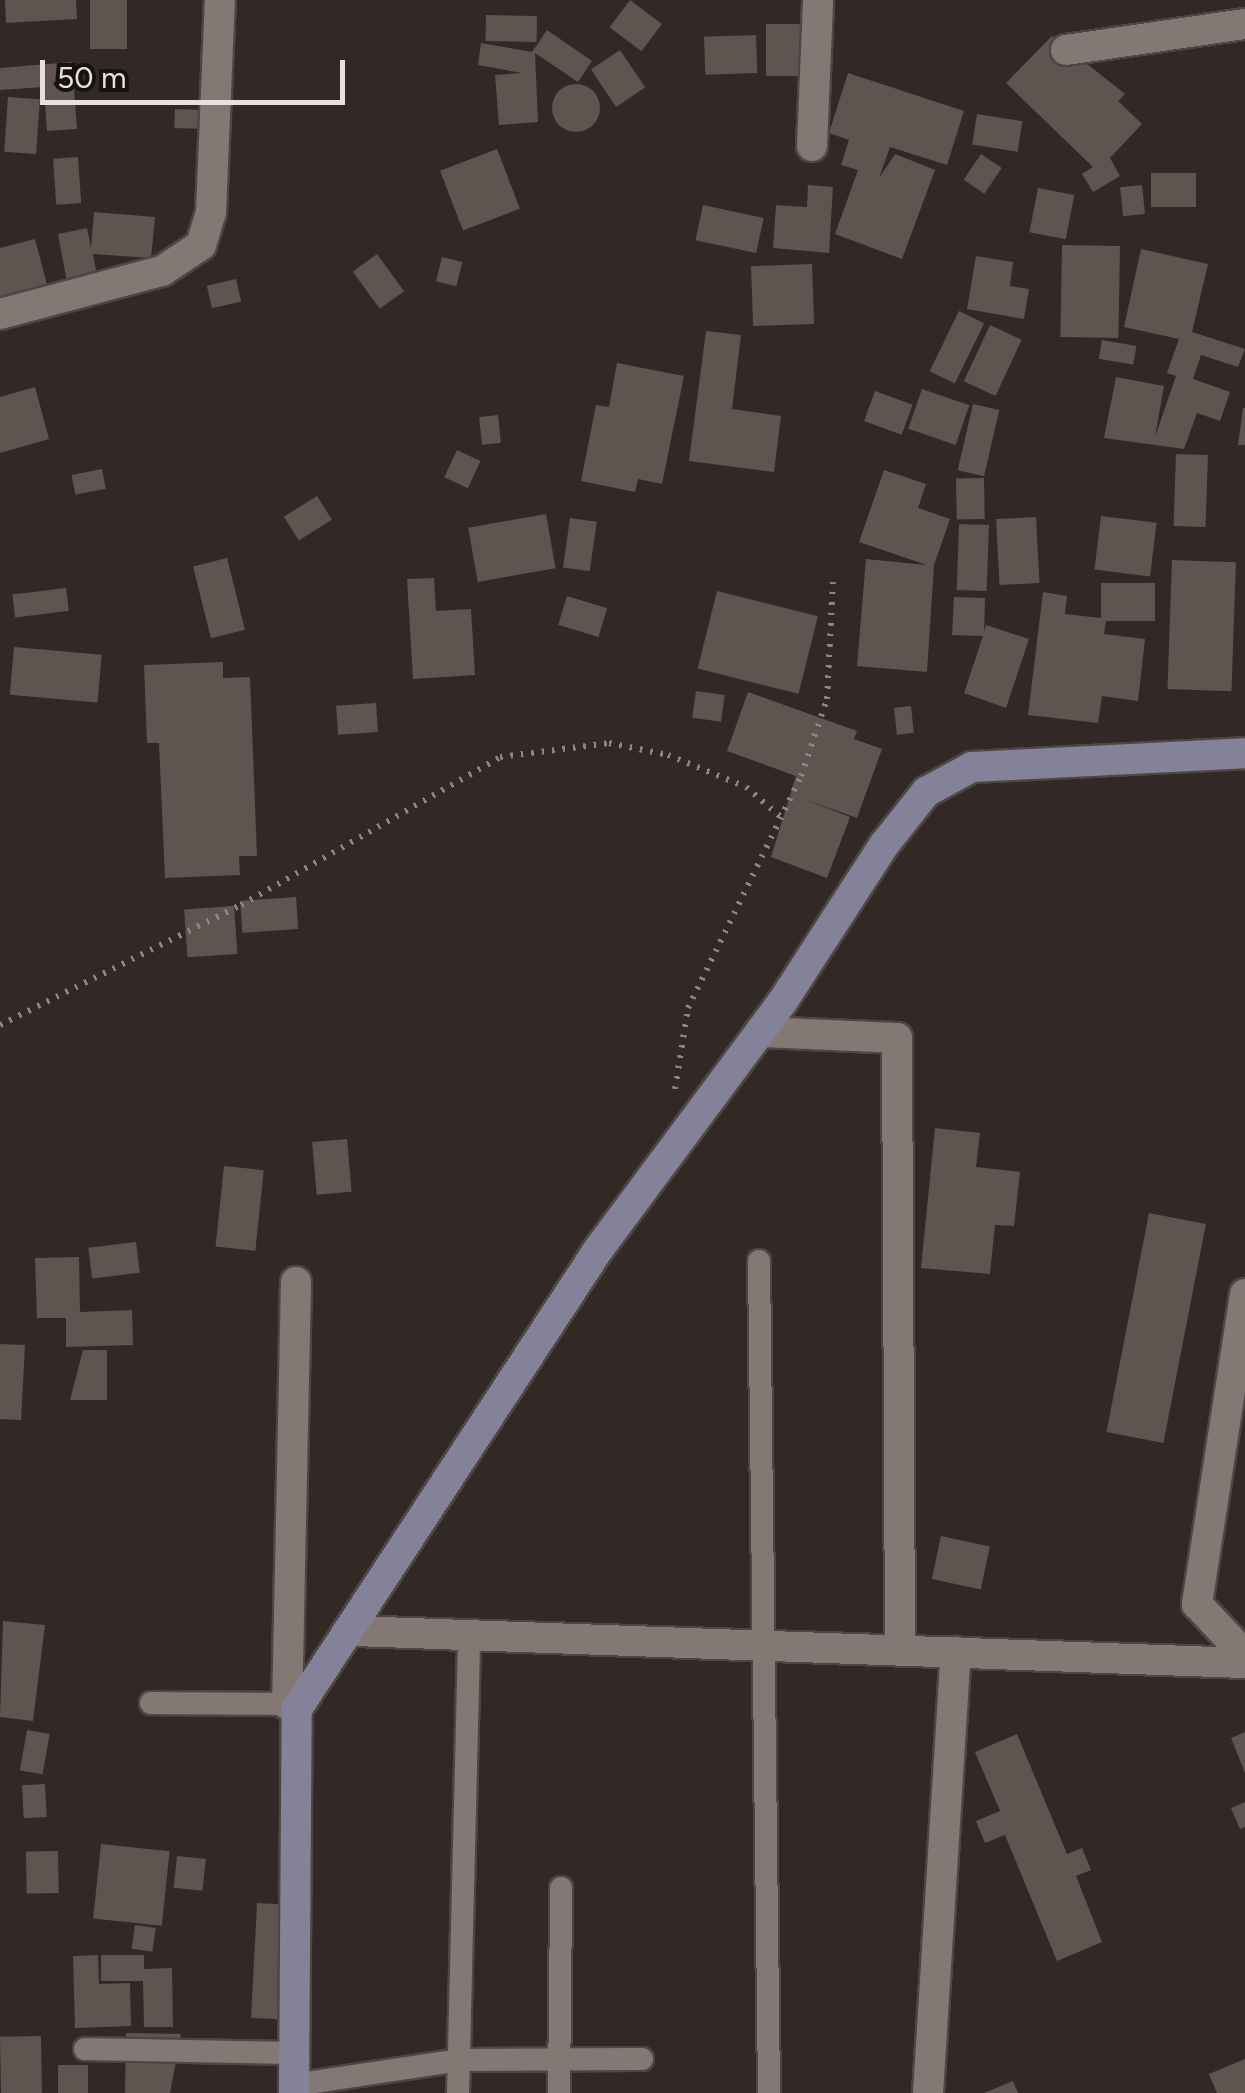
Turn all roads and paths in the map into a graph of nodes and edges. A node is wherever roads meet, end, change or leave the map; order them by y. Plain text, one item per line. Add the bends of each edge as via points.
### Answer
1 (220, 0) edge
2 (818, 0) edge
3 (1245, 24) edge
4 (1066, 50) dead end
5 (812, 146) dead end
6 (0, 314) edge
7 (834, 582) dead end
8 (1245, 753) edge
9 (781, 817) junction
10 (0, 1025) edge
11 (760, 1032) junction
12 (682, 1136) junction
13 (759, 1261) dead end
14 (296, 1282) dead end
15 (1245, 1294) edge
16 (354, 1631) junction
17 (469, 1635) junction
18 (762, 1645) junction
19 (900, 1650) junction
20 (956, 1652) junction
21 (1245, 1655) edge
22 (1245, 1663) edge
23 (151, 1704) dead end
24 (292, 1706) junction
25 (561, 1888) dead end
26 (85, 2049) dead end
27 (290, 2053) junction
28 (560, 2054) junction
29 (642, 2059) dead end
30 (459, 2060) junction
31 (294, 2089) edge
32 (458, 2093) edge
33 (560, 2093) edge
34 (769, 2093) edge
35 (928, 2093) edge

1 - 6 street via 212,212 201,244 162,271
2 - 5 street
3 - 4 street
7 - 9 path via 827,699
8 - 11 street via 972,766 926,792
9 - 10 path via 746,786 668,755 608,743 545,746 430,790 242,905
9 - 12 path via 683,1024 674,1078
11 - 12 street
11 - 19 street via 897,1038
12 - 16 street
13 - 18 lane
14 - 24 street
15 - 21 street via 1196,1604
16 - 17 street
16 - 24 street
17 - 18 street
17 - 30 lane
18 - 19 street
18 - 34 lane
19 - 20 street
20 - 22 street
20 - 35 street
23 - 24 lane
24 - 27 street
25 - 28 lane
26 - 27 lane
27 - 31 street
28 - 29 lane
28 - 30 lane
28 - 33 lane
30 - 31 lane
30 - 32 lane

